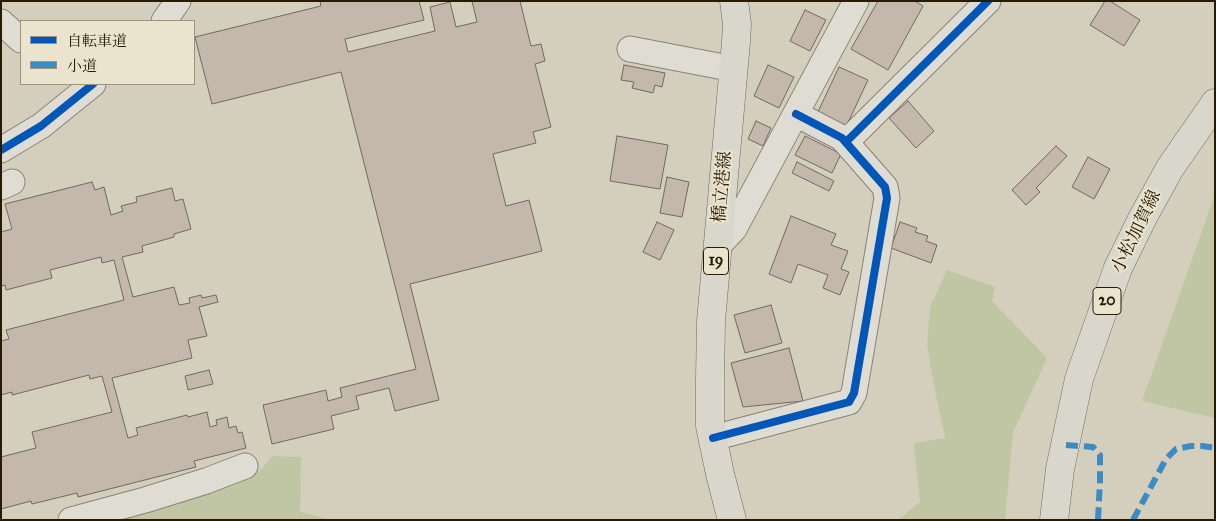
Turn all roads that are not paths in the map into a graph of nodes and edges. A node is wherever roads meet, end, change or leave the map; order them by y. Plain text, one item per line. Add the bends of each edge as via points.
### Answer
1 (178, 1) edge
2 (734, 1) edge
3 (856, 1) edge
4 (988, 1) edge
5 (165, 20) edge
6 (1, 22) edge
7 (20, 39) edge
8 (630, 49) dead end
9 (734, 69) junction
10 (83, 87) edge
11 (1215, 103) edge
12 (796, 114) junction
13 (846, 142) junction
14 (1, 150) edge
15 (718, 246) junction
16 (713, 438) junction
17 (245, 466) dead end
18 (71, 520) edge
19 (732, 520) edge
20 (1054, 520) edge

1 - 5 street
2 - 9 main road, 橋立港線 / 19 via 737,24
3 - 12 street
4 - 13 street
6 - 7 street
8 - 9 street
9 - 15 main road, 橋立港線 / 19
10 - 14 street via 41,126
11 - 20 main road, 小松加賀線 / 20 via 1170,168 1118,268 1079,379 1060,469
12 - 13 street
12 - 15 street via 734,229
13 - 16 street via 885,187 887,198 854,392 849,402
15 - 16 main road, 橋立港線 / 19 via 711,321 710,426
16 - 19 main road, 橋立港線 / 19
17 - 18 street via 206,481

